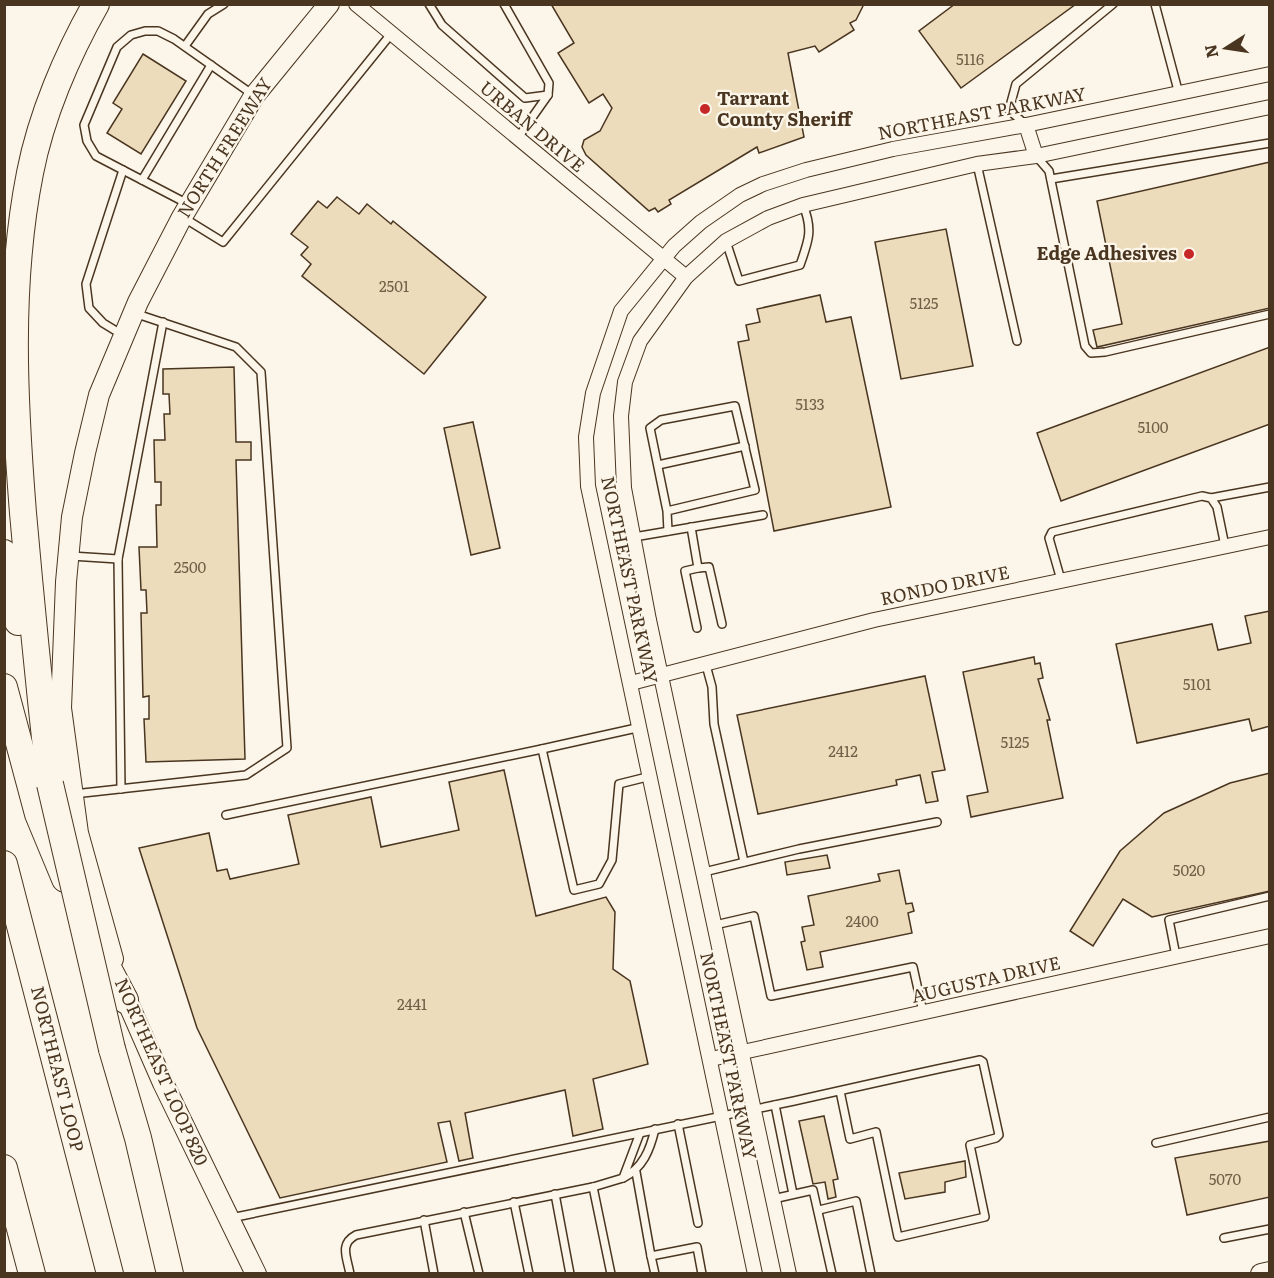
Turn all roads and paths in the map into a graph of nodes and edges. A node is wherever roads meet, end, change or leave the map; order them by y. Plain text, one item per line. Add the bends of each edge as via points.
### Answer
1 (96, 4) edge
2 (224, 4) edge
3 (329, 4) edge
4 (356, 4) edge
5 (429, 4) edge
6 (504, 4) edge
7 (1113, 4) edge
8 (1155, 4) edge
9 (391, 34) junction
10 (185, 46) junction
11 (211, 64) junction
12 (1269, 74) edge
13 (1179, 94) junction
14 (549, 95) junction
15 (255, 96) junction
16 (1269, 107) edge
17 (1026, 125) junction
18 (517, 139) junction
19 (1269, 143) edge
20 (1036, 156) junction
21 (977, 164) junction
22 (123, 170) junction
23 (1051, 179) junction
24 (142, 180) junction
25 (803, 205) junction
26 (185, 211) junction
27 (726, 241) junction
28 (663, 259) junction
29 (686, 277) junction
30 (135, 307) junction
31 (1269, 314) edge
32 (163, 322) junction
33 (124, 335) junction
34 (1017, 341) dead end
35 (745, 446) junction
36 (658, 465) junction
37 (1269, 487) edge
38 (1211, 498) junction
39 (667, 511) junction
40 (763, 515) dead end
41 (691, 528) junction
42 (669, 531) junction
43 (634, 537) junction
44 (1269, 537) edge
45 (1225, 546) junction
46 (4, 553) edge
47 (69, 556) junction
48 (118, 559) junction
49 (698, 568) junction
50 (1061, 580) junction
51 (722, 624) dead end
52 (697, 628) dead end
53 (706, 664) junction
54 (662, 676) junction
55 (631, 683) junction
56 (4, 687) edge
57 (641, 727) junction
58 (542, 749) junction
59 (651, 776) junction
60 (61, 789) junction
61 (121, 789) junction
62 (226, 815) dead end
63 (937, 822) dead end
64 (744, 862) junction
65 (4, 864) edge
66 (704, 872) junction
67 (1269, 896) edge
68 (715, 925) junction
69 (1269, 936) edge
70 (1176, 956) junction
71 (125, 1000) junction
72 (923, 1012) junction
73 (741, 1053) junction
74 (711, 1059) junction
75 (840, 1091) junction
76 (775, 1105) junction
77 (754, 1110) junction
78 (722, 1115) junction
79 (1269, 1117) edge
80 (678, 1124) junction
81 (655, 1129) junction
82 (640, 1132) junction
83 (1156, 1143) dead end
84 (4, 1168) edge
85 (636, 1172) junction
86 (623, 1178) junction
87 (593, 1186) junction
88 (555, 1194) junction
89 (794, 1194) junction
90 (773, 1198) junction
91 (514, 1202) junction
92 (819, 1210) junction
93 (464, 1212) junction
94 (228, 1218) junction
95 (424, 1220) junction
96 (698, 1223) dead end
97 (1269, 1229) edge
98 (1224, 1238) dead end
99 (651, 1256) junction
100 (1269, 1272) edge
101 (32, 1274) edge
102 (110, 1274) edge
103 (170, 1274) edge
104 (256, 1274) edge
105 (350, 1274) edge
106 (434, 1274) edge
107 (479, 1274) edge
108 (530, 1274) edge
109 (570, 1274) edge
110 (611, 1274) edge
111 (655, 1274) edge
112 (702, 1274) edge
113 (755, 1274) edge
114 (789, 1274) edge
115 (832, 1274) edge
116 (871, 1274) edge
117 (1261, 1274) edge

1 - 60 highway via 68,61 30,171 16,291 15,376 34,641
2 - 10 lane via 208,14
3 - 15 main road, NORTH FREEWAY
4 - 9 street, URBAN DRIVE
5 - 14 lane via 442,26 525,98
6 - 14 lane via 549,83
7 - 17 lane via 1016,84 1009,110
8 - 13 lane
9 - 18 street, URBAN DRIVE
9 - 26 lane via 223,242
10 - 11 lane
10 - 22 lane via 158,31 145,31 131,35 117,47 84,125 96,156
11 - 15 lane
11 - 24 lane
12 - 13 street, NORTHEAST PARKWAY
13 - 17 street, NORTHEAST PARKWAY
14 - 18 lane
15 - 26 main road, NORTH FREEWAY
16 - 20 street, NORTHEAST PARKWAY
17 - 20 street
17 - 28 street, NORTHEAST PARKWAY via 893,149 763,184 701,222
18 - 28 street, URBAN DRIVE
19 - 23 lane
20 - 21 street, NORTHEAST PARKWAY
20 - 23 lane via 1047,166
21 - 25 street, NORTHEAST PARKWAY
21 - 34 lane
22 - 24 lane
22 - 33 lane via 86,284 89,308 103,323
23 - 31 lane via 1085,346 1091,353
24 - 26 lane
25 - 27 street, NORTHEAST PARKWAY via 768,218
25 - 27 lane via 810,223 800,265 739,281
26 - 30 main road, NORTH FREEWAY
27 - 29 street, NORTHEAST PARKWAY
28 - 29 street, URBAN DRIVE
28 - 55 street, NORTHEAST PARKWAY via 621,311 593,393 586,437 588,486
29 - 43 street, NORTHEAST PARKWAY via 640,341 625,382 621,416 624,488
30 - 32 lane
30 - 33 main road, NORTHEAST LOOP 820
32 - 48 lane
32 - 61 lane via 236,347 261,372 287,748 246,775
33 - 47 main road, NORTHEAST LOOP 820 via 99,395 72,517
35 - 36 lane
35 - 36 lane via 735,406 661,420 650,428
35 - 39 lane via 755,490
36 - 39 lane
37 - 38 lane
38 - 45 lane via 1217,507
38 - 50 lane via 1202,496 1057,529 1049,538
39 - 42 lane
40 - 41 lane
41 - 42 lane
41 - 49 lane
42 - 43 lane
43 - 54 street, NORTHEAST PARKWAY
44 - 45 street, RONDO DRIVE
45 - 50 street, RONDO DRIVE
46 - 60 highway
47 - 48 lane
47 - 60 main road, NORTHEAST LOOP 820
48 - 61 lane
49 - 51 lane via 709,567
49 - 52 lane via 685,571
50 - 53 street, RONDO DRIVE via 874,620
53 - 54 street, RONDO DRIVE
53 - 64 lane via 714,724
54 - 55 street, RONDO DRIVE
54 - 66 street, NORTHEAST PARKWAY
55 - 57 street, NORTHEAST PARKWAY
56 - 71 highway via 38,814 86,926
57 - 58 lane
57 - 59 street, NORTHEAST PARKWAY
58 - 59 lane via 574,890 600,884 612,860 619,784
58 - 62 lane
59 - 74 street, NORTHEAST PARKWAY
60 - 61 lane
60 - 71 main road, NORTHEAST LOOP 820 via 78,833
60 - 103 highway, bridge via 112,1049
63 - 64 lane
64 - 66 lane
65 - 102 highway, NORTHEAST LOOP
66 - 68 street, NORTHEAST PARKWAY
67 - 70 lane via 1169,920
68 - 72 lane via 754,916 771,996 913,967
68 - 73 street, NORTHEAST PARKWAY
69 - 70 street, AUGUSTA DRIVE
70 - 72 street, AUGUSTA DRIVE
71 - 94 main road, NORTHEAST LOOP 820
72 - 73 street, AUGUSTA DRIVE
73 - 74 street, AUGUSTA DRIVE
73 - 77 street, NORTHEAST PARKWAY
74 - 78 street, NORTHEAST PARKWAY
75 - 75 lane via 983,1062 999,1135 970,1145 985,1217 898,1237 876,1132 850,1139
75 - 76 lane
76 - 77 lane
76 - 89 lane
77 - 78 lane
77 - 90 street, NORTHEAST PARKWAY
78 - 80 lane
78 - 113 street, NORTHEAST PARKWAY
79 - 83 lane
80 - 81 lane
80 - 96 lane
81 - 82 lane
81 - 85 lane
82 - 86 lane
82 - 94 lane
84 - 101 highway
85 - 86 lane
85 - 99 lane
86 - 87 lane
87 - 88 lane
87 - 110 lane
88 - 91 lane
88 - 109 lane
89 - 90 lane
89 - 92 lane via 813,1190
90 - 114 street, NORTHEAST PARKWAY
91 - 93 lane
91 - 108 lane
92 - 115 lane
92 - 116 lane via 856,1202
93 - 95 lane
93 - 107 lane
94 - 104 main road, NORTHEAST LOOP 820
95 - 105 lane via 348,1239 344,1246
95 - 106 lane
97 - 98 lane
99 - 111 lane
99 - 112 lane via 697,1247
100 - 117 main road

